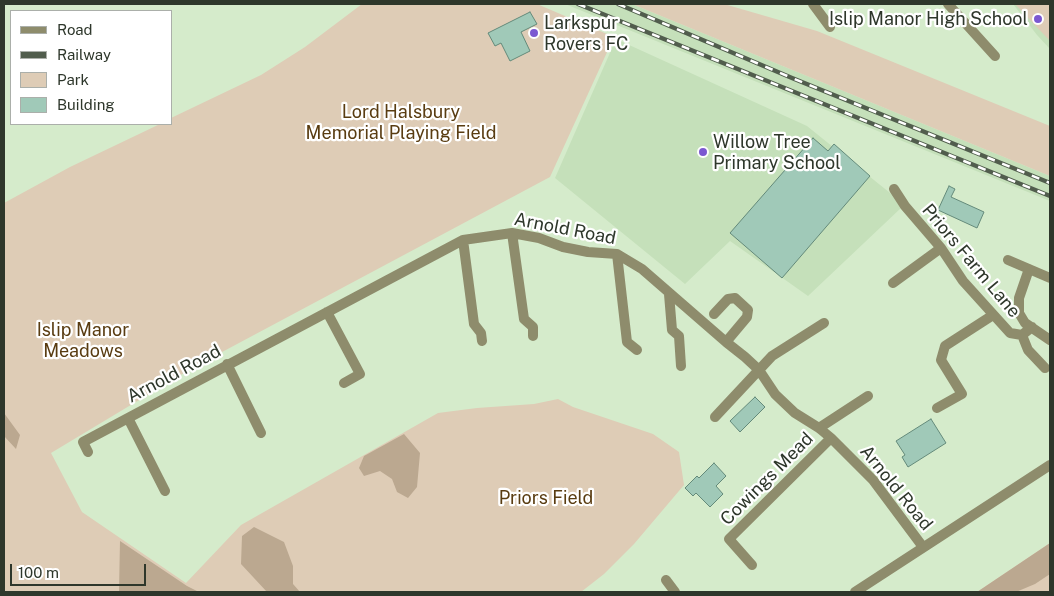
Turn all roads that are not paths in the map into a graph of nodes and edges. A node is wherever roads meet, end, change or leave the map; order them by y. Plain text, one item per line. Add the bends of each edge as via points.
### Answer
1 (814, 4) edge
2 (948, 4) edge
3 (830, 27) dead end
4 (996, 56) dead end
5 (894, 189) dead end
6 (512, 233) junction
7 (463, 240) junction
8 (941, 248) junction
9 (617, 254) junction
10 (1008, 260) dead end
11 (1029, 269) junction
12 (1050, 278) edge
13 (893, 283) dead end
14 (670, 294) junction
15 (327, 312) junction
16 (714, 314) dead end
17 (994, 315) junction
18 (824, 323) dead end
19 (1032, 327) junction
20 (1022, 335) junction
21 (533, 336) dead end
22 (1050, 340) edge
23 (482, 341) dead end
24 (726, 342) junction
25 (637, 350) dead end
26 (227, 364) junction
27 (681, 366) dead end
28 (1045, 368) dead end
29 (759, 370) junction
30 (344, 383) dead end
31 (868, 396) dead end
32 (937, 408) dead end
33 (715, 417) dead end
34 (128, 418) junction
35 (820, 428) junction
36 (261, 432) dead end
37 (831, 438) junction
38 (88, 452) dead end
39 (1050, 466) edge
40 (165, 491) dead end
41 (923, 547) junction
42 (752, 565) dead end
43 (666, 580) dead end
44 (675, 592) edge
45 (855, 592) edge

1 - 3 street
2 - 4 street
5 - 8 street, Priors Farm Lane
6 - 7 street, Arnold Road
6 - 9 street, Arnold Road via 588,252
6 - 21 street via 524,319 533,326
7 - 15 street, Arnold Road
7 - 23 street via 474,324 481,333
8 - 13 street
8 - 17 street, Priors Farm Lane via 963,281
9 - 14 street, Arnold Road via 642,269
9 - 25 street via 627,342
10 - 11 street
11 - 12 street
11 - 19 street via 1018,305 1025,323
14 - 24 street, Arnold Road
14 - 27 street via 672,330 679,336
15 - 26 street, Arnold Road
15 - 30 street via 360,374
16 - 24 street via 728,298 735,298 748,310 747,317
17 - 20 street, Priors Farm Lane via 1010,333
17 - 32 street via 945,346 941,360 962,394
18 - 29 street via 772,356
19 - 20 street, Priors Farm Lane
19 - 22 street
20 - 28 street via 1028,350
24 - 29 street, Arnold Road
26 - 34 street, Arnold Road
26 - 36 street
29 - 33 street
29 - 35 street, Arnold Road via 774,394 795,413
31 - 35 street
34 - 38 street, Arnold Road via 83,442
34 - 40 street
35 - 37 street, Arnold Road
37 - 41 street, Arnold Road via 873,480
37 - 42 street, Cowings Mead via 729,539
39 - 41 street
41 - 45 street
43 - 44 street

